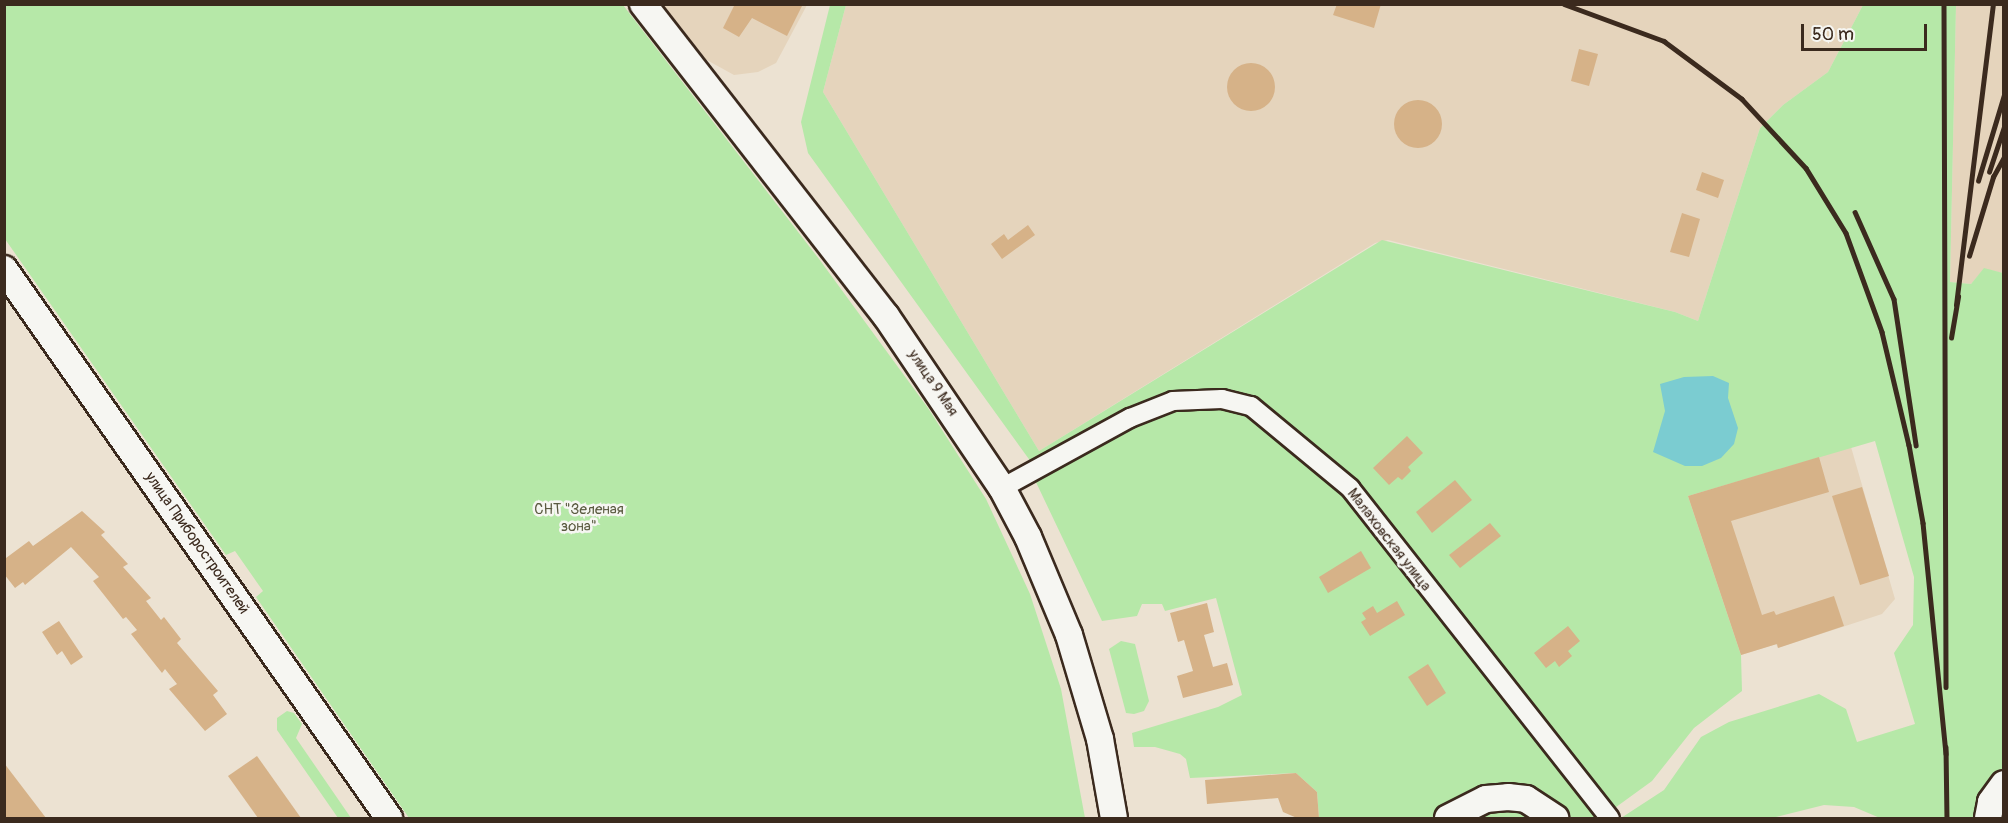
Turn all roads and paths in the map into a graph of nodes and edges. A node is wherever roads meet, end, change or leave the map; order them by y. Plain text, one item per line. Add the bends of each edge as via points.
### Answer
1 (643, 4) edge
2 (4, 269) edge
3 (1002, 488) junction
4 (2004, 784) edge
5 (389, 819) edge
6 (1114, 819) edge
7 (1448, 819) edge
8 (1555, 819) edge
9 (1610, 819) edge
10 (1988, 819) edge

1 - 3 main road, улица 9 Мая via 886,316
2 - 5 main road, улица Приборостроителей
3 - 6 main road, улица 9 Мая via 1028,537 1069,635 1100,739
3 - 9 street, Малаховская улица via 1130,418 1173,401 1233,399 1258,410 1350,488
4 - 10 main road via 1991,802
7 - 8 main road via 1485,799 1508,797 1526,799

